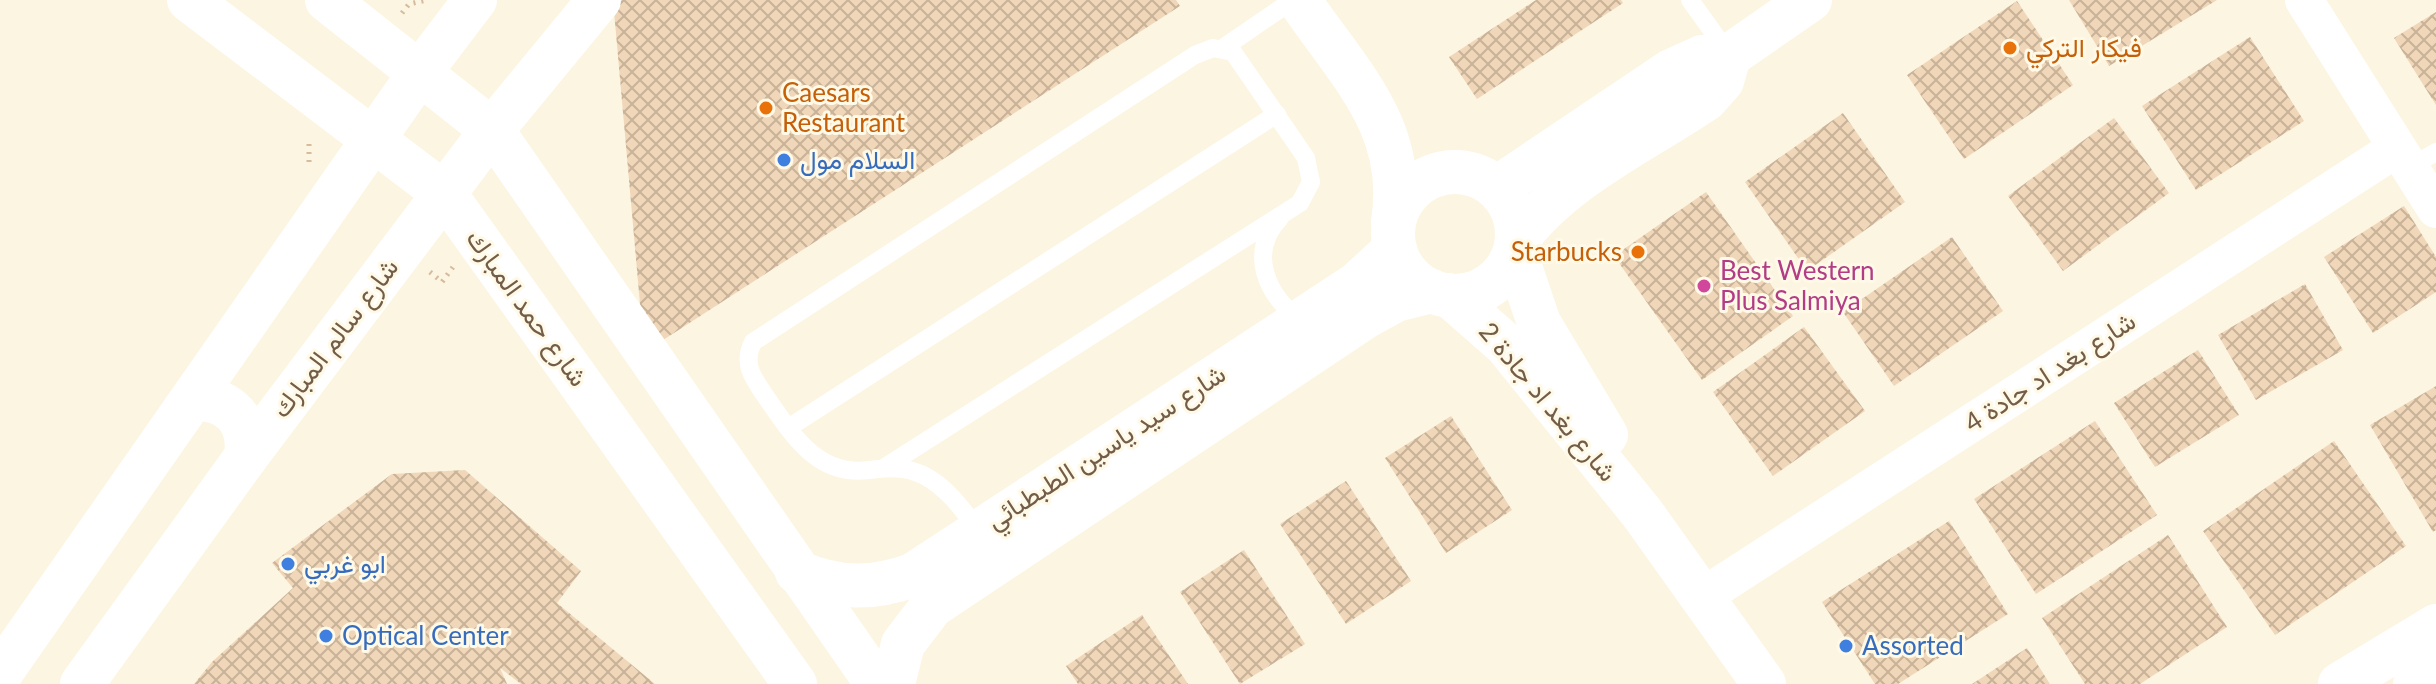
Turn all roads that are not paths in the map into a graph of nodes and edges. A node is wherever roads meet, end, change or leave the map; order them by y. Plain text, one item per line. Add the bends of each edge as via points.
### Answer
1 (189, 0) edge
2 (327, 0) edge
3 (475, 0) edge
4 (599, 0) edge
5 (1296, 0) edge
6 (1690, 0) edge
7 (1810, 0) edge
8 (2304, 0) edge
9 (1223, 48) junction
10 (1729, 56) junction
11 (421, 71) junction
12 (1277, 114) junction
13 (1384, 125) junction
14 (492, 130) junction
15 (375, 139) junction
16 (2414, 156) edge
17 (1454, 172) junction
18 (1497, 188) junction
19 (445, 194) junction
20 (2436, 209) edge
21 (1287, 211) junction
22 (1394, 235) junction
23 (1516, 246) junction
24 (1440, 293) junction
25 (1300, 320) junction
26 (194, 399) junction
27 (788, 428) junction
28 (246, 457) junction
29 (885, 467) junction
30 (1642, 513) junction
31 (989, 546) junction
32 (797, 572) junction
33 (1702, 597) junction
34 (2436, 626) edge
35 (2436, 671) edge
36 (0, 674) edge
37 (82, 684) edge
38 (795, 684) edge
39 (877, 684) edge
40 (893, 684) edge
41 (1764, 684) edge
42 (2340, 684) edge
43 (2415, 684) edge

1 - 15 street, شارع حمد المبارك
2 - 11 street
3 - 11 street
4 - 14 street, شارع سالم المبارك
5 - 9 lane
5 - 13 street
6 - 10 lane
7 - 10 street
8 - 16 street
9 - 12 lane via 1240,59
9 - 27 lane via 1195,55 760,335 749,350 748,368
10 - 18 street via 1686,62
10 - 23 street via 1722,81 1706,99 1568,188 1534,218
11 - 14 street
11 - 15 street
12 - 21 lane via 1311,169 1308,193
12 - 27 lane
13 - 17 street
13 - 22 street via 1397,173
14 - 19 street, شارع سالم المبارك
14 - 32 street
15 - 19 street, شارع حمد المبارك
15 - 26 street
16 - 20 street
16 - 33 street, شارع بغد اد جادة 4
17 - 18 street
17 - 22 street via 1422,182 1409,193
18 - 23 street via 1516,221
19 - 28 street, شارع سالم المبارك
19 - 38 street, شارع حمد المبارك
21 - 25 lane via 1272,227 1264,247 1264,269 1270,290
21 - 29 lane
22 - 24 street via 1409,274
22 - 25 street, شارع سيد ياسين الطبطبائي via 1369,275
23 - 24 street via 1502,274 1482,290
23 - 30 street, شارع بغد اد جادة 2 via 1539,323 1606,435
24 - 30 street, شارع بغد اد جادة 2 via 1506,345
24 - 31 street, شارع سيد ياسين الطبطبائي via 1396,300 1365,317
25 - 31 street, شارع سيد ياسين الطبطبائي
26 - 28 street via 221,402 240,419 248,444
26 - 36 street
27 - 29 lane via 822,462 853,471
28 - 37 street, شارع سالم المبارك
29 - 31 lane via 933,480
30 - 33 street, شارع بغد اد جادة 2
31 - 32 street, شارع سيد ياسين الطبطبائي via 890,583 843,586
31 - 40 street, شارع سيد ياسين الطبطبائي via 921,618 903,644
32 - 39 street
33 - 41 street, شارع بغد اد جادة 2
34 - 42 street
35 - 43 street

